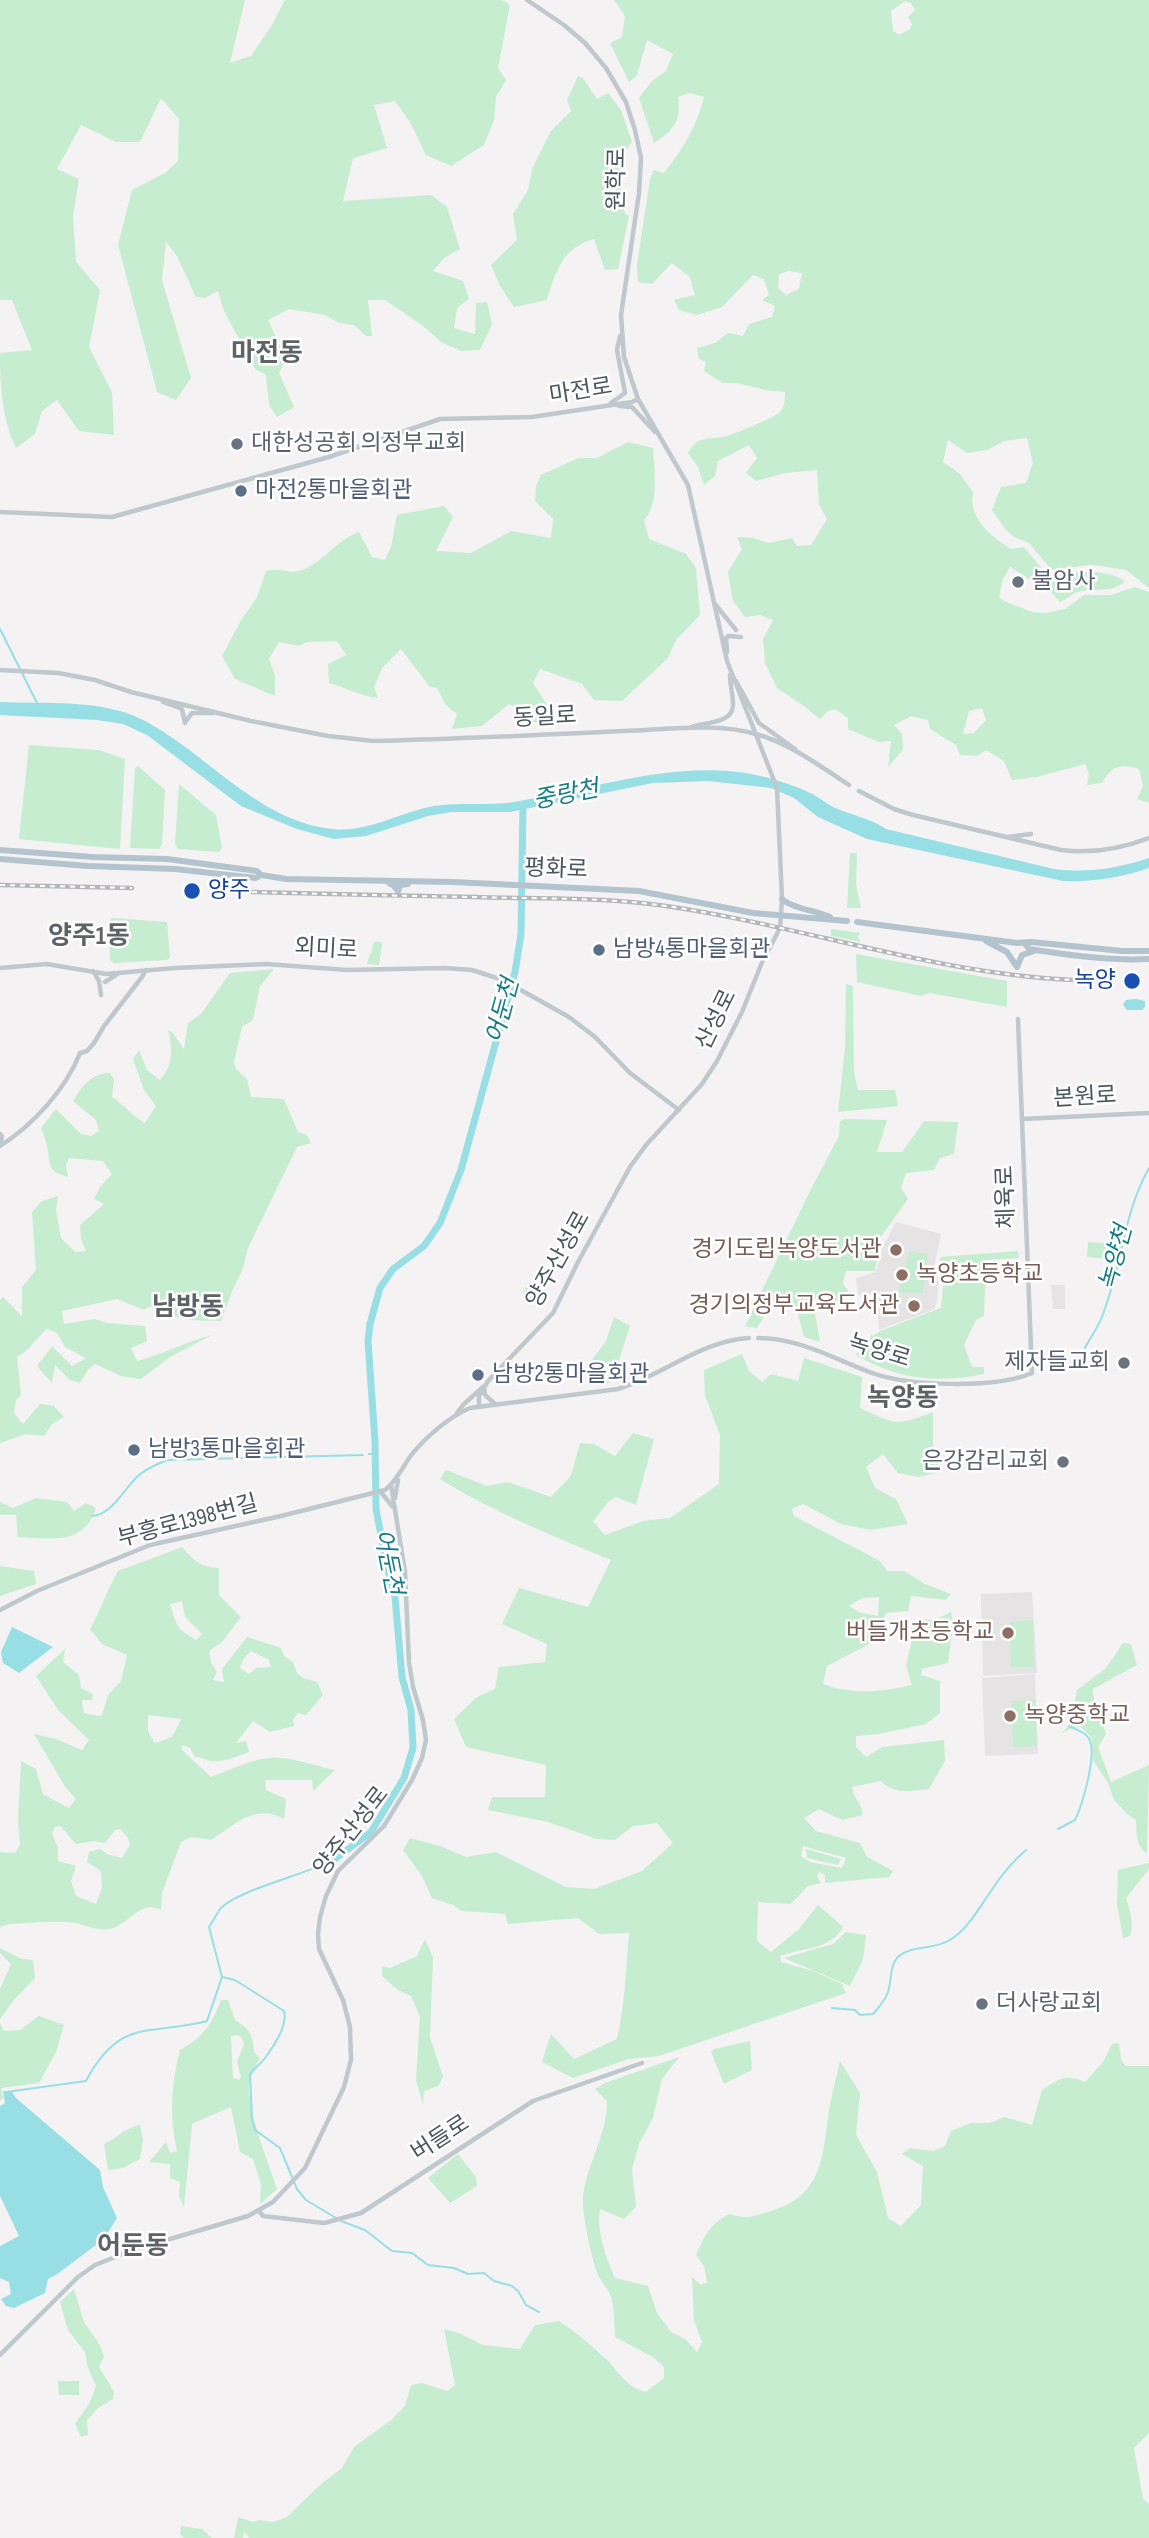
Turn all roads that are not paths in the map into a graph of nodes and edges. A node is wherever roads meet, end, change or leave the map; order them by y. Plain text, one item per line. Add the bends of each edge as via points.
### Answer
1 (527, 0) edge
2 (621, 331) junction
3 (638, 399) junction
4 (597, 407) junction
5 (662, 438) junction
6 (0, 512) edge
7 (713, 602) junction
8 (736, 631) dead end
9 (741, 637) dead end
10 (729, 669) junction
11 (2, 670) edge
12 (152, 697) junction
13 (220, 713) junction
14 (687, 729) junction
15 (754, 733) junction
16 (801, 755) junction
17 (849, 785) dead end
18 (859, 791) dead end
19 (1031, 834) dead end
20 (1006, 837) junction
21 (1149, 838) edge
22 (0, 850) edge
23 (0, 859) edge
24 (261, 875) junction
25 (782, 899) junction
26 (782, 915) junction
27 (838, 920) junction
28 (847, 921) dead end
29 (858, 922) dead end
30 (985, 940) junction
31 (1025, 944) junction
32 (1037, 950) junction
33 (1149, 951) edge
34 (1139, 956) junction
35 (1149, 959) edge
36 (0, 968) edge
37 (93, 970) junction
38 (146, 970) junction
39 (120, 972) junction
40 (105, 982) dead end
41 (101, 995) dead end
42 (1018, 1019) dead end
43 (680, 1110) junction
44 (1149, 1113) edge
45 (670, 1119) joint
46 (1022, 1119) junction
47 (0, 1134) edge
48 (0, 1146) edge
49 (749, 1338) dead end
50 (758, 1338) dead end
51 (1032, 1373) joint
52 (484, 1387) junction
53 (495, 1404) junction
54 (479, 1406) junction
55 (457, 1414) junction
56 (402, 1469) junction
57 (391, 1485) junction
58 (380, 1491) junction
59 (396, 1513) junction
60 (0, 1610) edge
61 (642, 2063) dead end
62 (273, 2202) junction
63 (261, 2214) junction
64 (278, 2217) junction
65 (0, 2355) edge

1 - 2 street, 원학로 via 580,39 606,68 626,102 635,130 639,193
2 - 3 street, 원학로 via 626,367
2 - 4 street via 617,350 625,393
3 - 4 street, 마전로
3 - 5 street, 마전로
4 - 5 street via 632,407
4 - 6 street, 마전로 via 532,417 440,419 328,457 111,517
5 - 7 street, 마전로 via 688,485
7 - 8 street
7 - 10 street, 마전로
9 - 10 street via 726,638
10 - 14 street via 733,704 729,715
10 - 15 street, 마전로
10 - 16 street via 759,723
11 - 12 street via 95,680
12 - 13 street
12 - 13 street via 182,709 185,723 192,713
13 - 14 street, 동일로 via 373,741
14 - 15 street, 동일로
15 - 16 street, 동일로
15 - 25 street, 마전로 via 777,789
16 - 17 street, 동일로
18 - 20 street via 913,815
19 - 20 street
20 - 21 street via 1083,852 1125,847
22 - 24 main road, 평화로 via 176,860
23 - 24 main road, 평화로
24 - 26 main road, 평화로 via 651,892
25 - 26 street, 마전로
25 - 27 main road
26 - 27 main road, 평화로
26 - 43 street, 산성로 via 726,1045
27 - 28 main road, 평화로
29 - 30 main road
30 - 31 main road
30 - 32 main road via 1007,952 1017,967 1023,955
31 - 32 main road
31 - 34 main road
32 - 34 main road
33 - 34 main road
34 - 35 main road
36 - 37 street, 외미로 via 47,964
37 - 39 street, 외미로
37 - 41 street
38 - 39 street, 외미로
38 - 43 street, 외미로 via 266,964 481,972 549,1004
38 - 48 street via 94,1043 80,1053 57,1093
39 - 40 street
42 - 46 street, 체육로
43 - 45 street, 산성로
44 - 46 street, 본원로
45 - 52 street, 양주산성로 via 630,1167 553,1314
46 - 51 street, 체육로
47 - 48 street
49 - 53 street via 704,1348 618,1390
50 - 51 street, 녹양로 via 792,1342 905,1381 986,1382
52 - 53 street via 485,1395
52 - 54 street, 양주산성로
52 - 55 street
53 - 54 street
54 - 55 street
55 - 56 street via 421,1444
56 - 57 street
56 - 59 street
57 - 58 street, 부흥로1398번길
57 - 59 street, 양주산성로
58 - 59 street
58 - 60 street, 부흥로1398번길 via 150,1545
59 - 62 street, 양주산성로 via 406,1581 409,1662 425,1749 388,1820 340,1869 323,1907 318,1942 348,2016 351,2060 344,2087 305,2168
61 - 64 street, 버들로 via 533,2101 361,2213 336,2221
62 - 63 street, 양주산성로
62 - 64 street via 271,2210
63 - 64 street, 버들로
63 - 65 street, 양주산성로 via 95,2265

